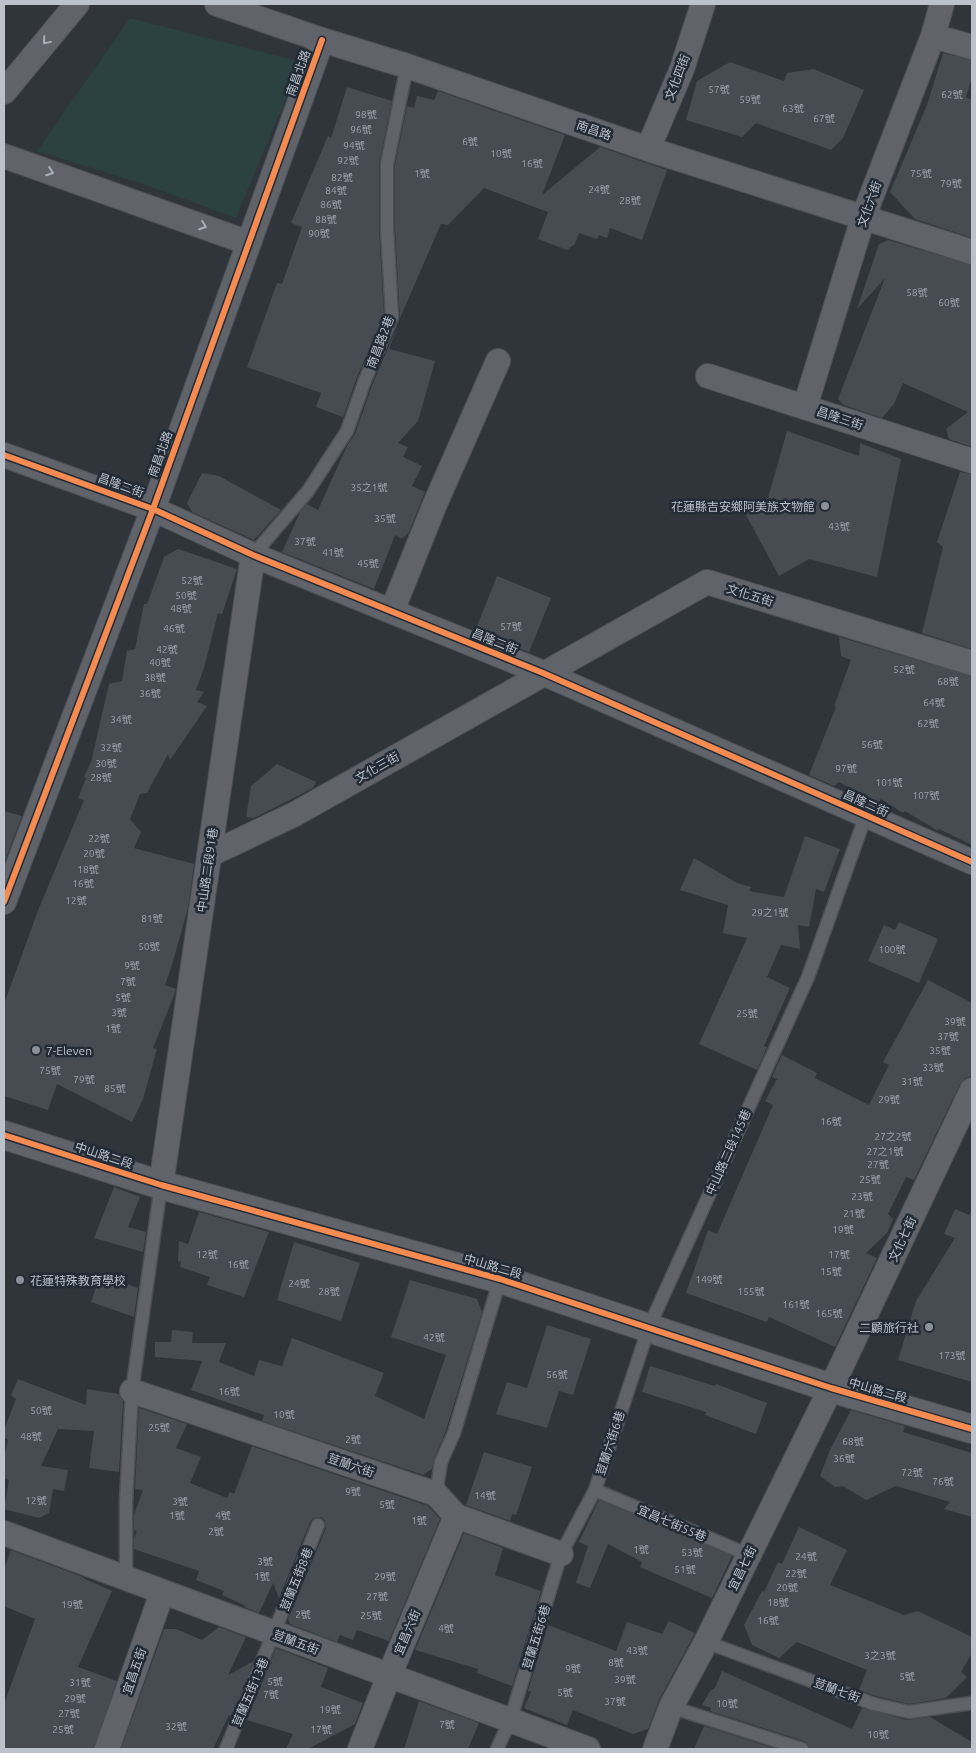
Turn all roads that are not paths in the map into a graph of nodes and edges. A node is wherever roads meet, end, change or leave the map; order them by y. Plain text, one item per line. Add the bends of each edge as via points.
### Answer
1 (77, 4) edge
2 (218, 4) edge
3 (703, 4) edge
4 (942, 4) edge
5 (933, 36) junction
6 (322, 40) junction
7 (972, 47) edge
8 (407, 66) junction
9 (4, 92) edge
10 (648, 149) junction
11 (4, 156) edge
12 (863, 218) junction
13 (249, 243) junction
14 (972, 252) edge
15 (498, 361) dead end
16 (708, 376) dead end
17 (806, 407) junction
18 (4, 455) edge
19 (972, 461) edge
20 (153, 509) junction
21 (253, 555) junction
22 (392, 612) junction
23 (972, 663) edge
24 (543, 673) junction
25 (866, 815) junction
26 (208, 855) junction
27 (972, 862) edge
28 (4, 898) edge
29 (972, 1090) edge
30 (4, 1135) edge
31 (161, 1185) junction
32 (500, 1279) junction
33 (649, 1327) junction
34 (831, 1388) junction
35 (132, 1391) junction
36 (972, 1428) edge
37 (594, 1490) junction
38 (436, 1494) junction
39 (456, 1516) junction
40 (318, 1525) dead end
41 (4, 1533) edge
42 (562, 1554) junction
43 (749, 1554) junction
44 (126, 1580) junction
45 (162, 1593) junction
46 (274, 1634) junction
47 (706, 1642) junction
48 (389, 1676) junction
49 (972, 1703) edge
50 (671, 1707) junction
51 (510, 1721) junction
52 (107, 1749) edge
53 (226, 1749) edge
54 (360, 1749) edge
55 (497, 1749) edge
56 (588, 1749) edge
57 (655, 1749) edge
58 (802, 1749) edge

1 -> 9 street
2 - 6 street, 南昌路
3 - 10 street, 文化四街 via 682,69
4 - 5 street, 文化六街
5 - 7 street
5 - 12 street, 文化六街
6 - 8 street, 南昌路
6 - 13 street, 南昌北路
8 - 10 street, 南昌路
8 - 21 lane, 南昌路2巷 via 387,164 392,316 346,431 308,491
10 - 12 street, 南昌路
11 -> 13 street
12 - 14 street, 南昌路
12 - 17 street, 文化六街
13 - 20 street, 南昌北路
15 - 22 street
16 - 17 street, 昌隆三街
17 - 19 street, 昌隆三街
18 - 20 street, 昌隆二街
20 - 21 street, 昌隆二街
20 - 28 street, 南昌北路
21 - 22 street, 昌隆二街
21 - 26 street, 中山路二段91巷
22 - 24 street, 昌隆二街
23 - 24 street, 文化五街 via 707,582
24 - 25 street, 昌隆二街
24 - 26 street, 文化三街 via 295,814
25 - 27 street, 昌隆二街
25 - 33 lane, 中山路二段145巷 via 808,977
26 - 31 street, 中山路二段91巷
29 - 34 street, 文化七街
30 - 31 street, 中山路二段
31 - 32 street, 中山路二段
31 - 35 lane
32 - 33 street, 中山路二段
32 - 38 lane via 454,1433 441,1462
33 - 34 street, 中山路二段
33 - 37 lane, 荳蘭六街6巷
34 - 36 street, 中山路二段
34 - 43 street, 宜昌七街
35 - 38 street, 荳蘭六街
35 - 44 lane via 126,1501
37 - 42 lane, 荳蘭六街6巷
37 - 43 lane, 宜昌七街55巷
38 - 39 street, 荳蘭六街
39 - 42 street, 荳蘭六街
39 - 48 street, 宜昌六街
40 - 46 lane, 荳蘭五街8巷
41 - 44 street, 荳蘭五街
42 - 51 lane, 荳蘭五街6巷
43 - 47 street, 宜昌七街
44 - 45 street, 荳蘭五街
45 - 46 street, 荳蘭五街
45 - 52 street, 宜昌五街
46 - 48 street, 荳蘭五街
46 - 53 lane, 荳蘭五街13巷
47 - 49 lane, 荳蘭七街 via 874,1704 909,1712
47 - 50 street, 宜昌七街
48 - 51 street, 荳蘭五街
48 - 54 street, 宜昌六街
50 - 57 street, 宜昌七街
50 - 58 lane
51 - 55 lane, 荳蘭五街6巷
51 - 56 street, 荳蘭五街

